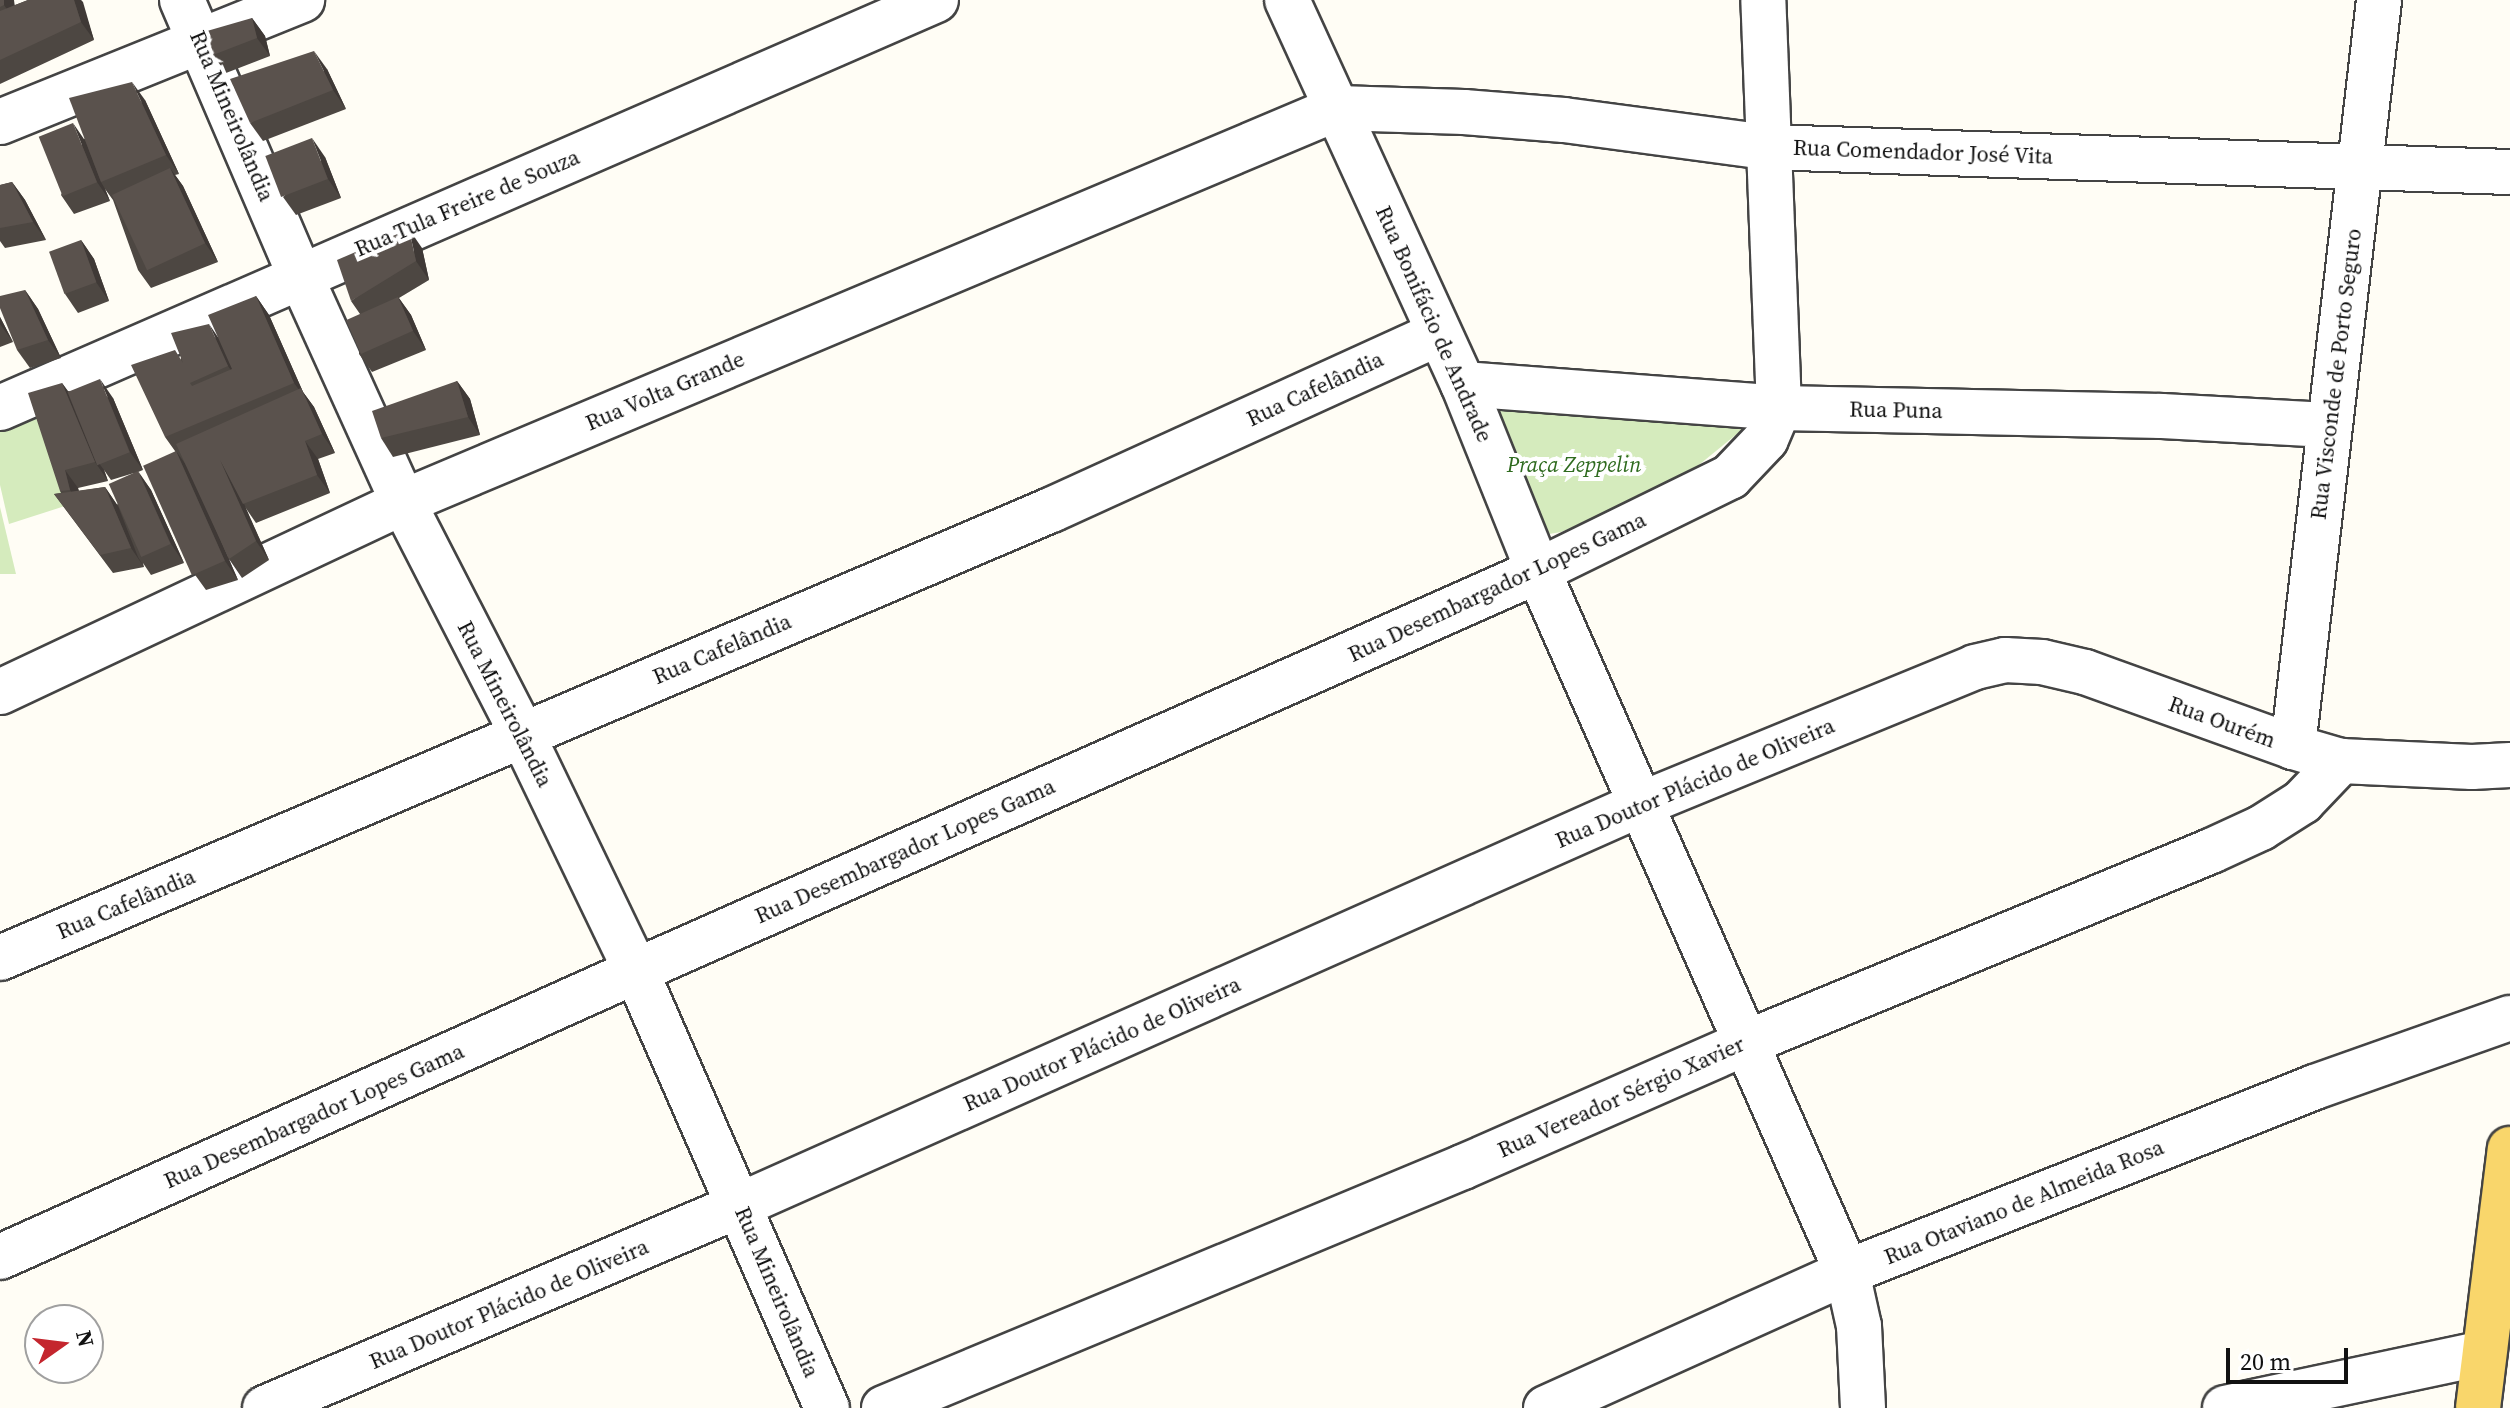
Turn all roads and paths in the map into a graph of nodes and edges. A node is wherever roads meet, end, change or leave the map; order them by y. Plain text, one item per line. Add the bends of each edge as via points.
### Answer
1 (182, 0) edge
2 (302, 0) edge
3 (936, 0) edge
4 (1287, 0) edge
5 (1763, 0) edge
6 (2379, 0) edge
7 (201, 44) junction
8 (1338, 108) junction
9 (0, 122) edge
10 (1767, 147) junction
11 (2361, 167) junction
12 (2510, 172) edge
13 (300, 275) junction
14 (1439, 333) junction
15 (1463, 384) junction
16 (0, 408) edge
17 (1779, 408) junction
18 (2329, 425) junction
19 (403, 502) junction
20 (1538, 571) junction
21 (1940, 681) joint
22 (0, 692) edge
23 (522, 734) junction
24 (2293, 747) junction
25 (2341, 761) junction
26 (2510, 765) edge
27 (1639, 805) junction
28 (0, 958) edge
29 (636, 971) junction
30 (2510, 1018) edge
31 (1746, 1043) junction
32 (2510, 1149) edge
33 (740, 1205) junction
34 (0, 1257) edge
35 (1847, 1272) junction
36 (2483, 1353) junction
37 (265, 1408) edge
38 (827, 1408) edge
39 (884, 1408) edge
40 (1546, 1408) edge
41 (1863, 1408) edge
42 (2225, 1408) edge
43 (2478, 1408) edge

1 - 7 street, Rua Mineirolândia
2 - 7 street
3 - 13 street, Rua Tula Freire de Souza
4 - 8 street, Rua Bonifácio de Andrade
5 - 10 street
6 - 11 street, Rua Visconde de Porto Seguro
7 - 9 street
7 - 13 street, Rua Mineirolândia
8 - 10 street, Rua Comendador José Vita via 1564,120
8 - 14 street, Rua Bonifácio de Andrade
8 - 19 street, Rua Volta Grande
10 - 11 street, Rua Comendador José Vita
10 - 17 street
11 - 12 street, Rua Comendador José Vita
11 - 18 street, Rua Visconde de Porto Seguro
13 - 16 street, Rua Tula Freire de Souza
13 - 19 street, Rua Mineirolândia
14 - 15 street, Rua Bonifácio de Andrade
14 - 23 street, Rua Cafelândia via 1051,510
15 - 17 street, Rua Puna
15 - 20 street, Rua Bonifácio de Andrade
17 - 18 street, Rua Puna
17 - 20 street, Rua Desembargador Lopes Gama via 1766,439 1730,477
18 - 24 street, Rua Visconde de Porto Seguro
19 - 22 street, Rua Volta Grande
19 - 23 street, Rua Mineirolândia
20 - 27 street, Rua Bonifácio de Andrade
20 - 29 street, Rua Desembargador Lopes Gama
21 - 24 street, Rua Ourém via 2005,660 2042,662 2085,672
21 - 27 street, Rua Doutor Plácido de Oliveira
23 - 28 street, Rua Cafelândia
23 - 29 street, Rua Mineirolândia
24 - 25 street, Rua Ourém
25 - 26 street, Rua Ourém
25 - 31 street, Rua Vereador Sérgio Xavier via 2302,802 2261,828
27 - 31 street, Rua Bonifácio de Andrade
27 - 33 street, Rua Doutor Plácido de Oliveira
29 - 33 street, Rua Mineirolândia
29 - 34 street, Rua Desembargador Lopes Gama
30 - 35 street, Rua Otaviano de Almeida Rosa via 2315,1087
31 - 35 street, Rua Bonifácio de Andrade
31 - 39 street, Rua Vereador Sérgio Xavier
32 - 36 main road
33 - 37 street, Rua Doutor Plácido de Oliveira
33 - 38 street, Rua Mineirolândia
35 - 40 street, Rua Otaviano de Almeida Rosa
35 - 41 street, Rua Bonifácio de Andrade via 1859,1326
36 - 42 street
36 - 43 main road

